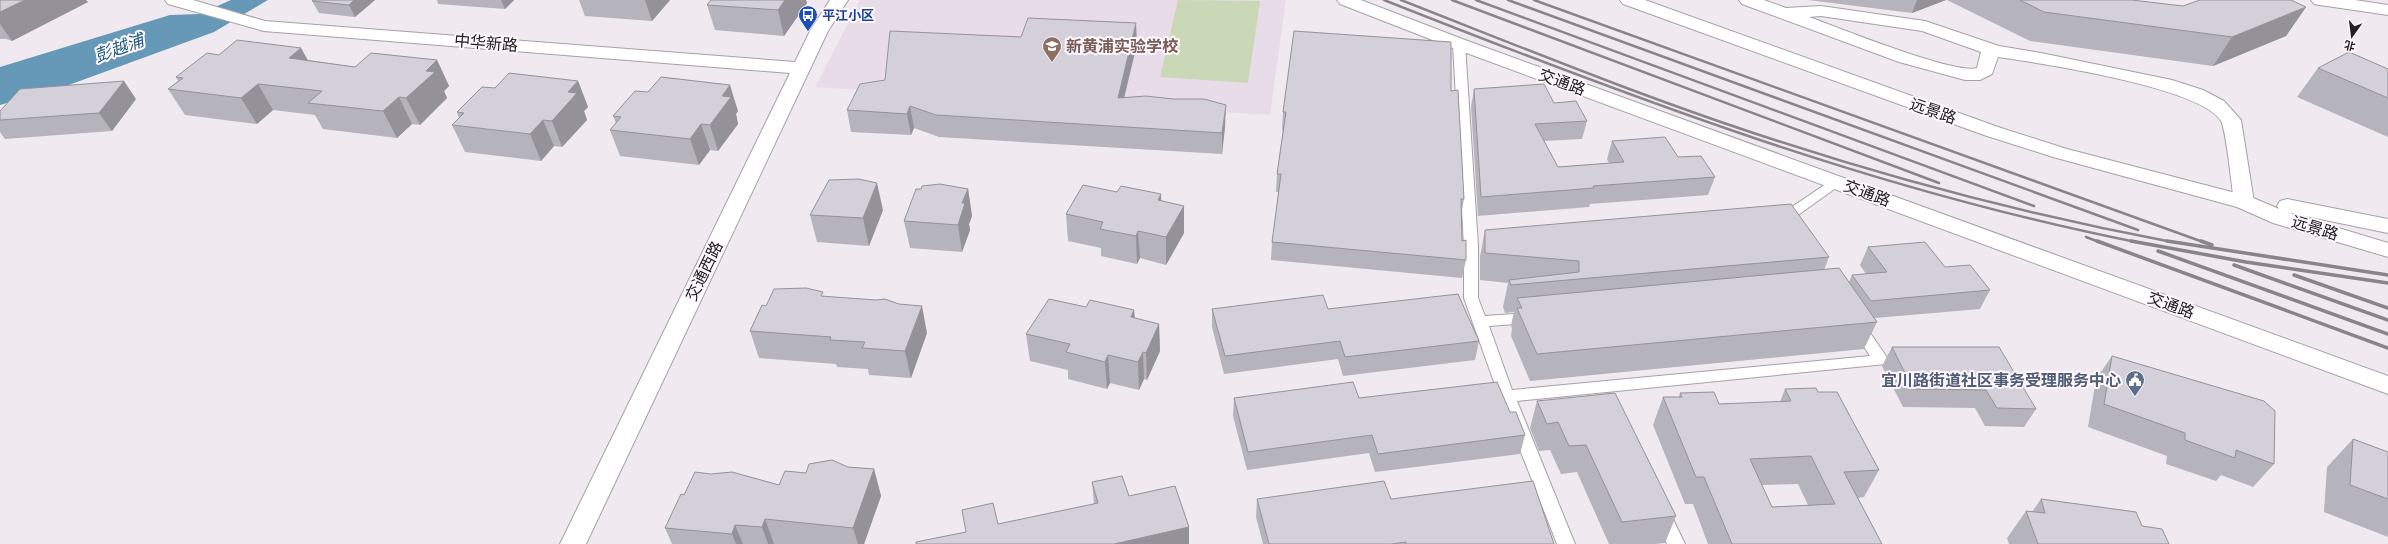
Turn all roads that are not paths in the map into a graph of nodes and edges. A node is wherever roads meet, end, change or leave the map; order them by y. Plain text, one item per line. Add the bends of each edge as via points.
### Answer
1 (174, 0) edge
2 (840, 0) edge
3 (1346, 0) edge
4 (1629, 0) edge
5 (1748, 0) edge
6 (2320, 0) edge
7 (2388, 10) edge
8 (1779, 12) junction
9 (1459, 44) junction
10 (1996, 51) junction
11 (801, 68) junction
12 (1835, 182) junction
13 (2244, 202) junction
14 (1781, 219) junction
15 (1766, 220) edge
16 (2388, 226) edge
17 (1791, 232) edge
18 (1487, 245) edge
19 (1471, 246) junction
20 (2388, 250) edge
21 (1850, 315) edge
22 (1542, 316) edge
23 (1479, 322) junction
24 (2388, 385) edge
25 (1507, 396) junction
26 (1656, 501) edge
27 (573, 544) edge
28 (1566, 544) edge
29 (1676, 544) edge

1 - 11 street, 中华新路 via 264,26
2 - 11 street, 交通西路 via 819,31
3 - 9 street, 交通路
4 - 13 street, 远景路 via 1991,131 2060,153
5 - 8 street
6 - 7 street
8 - 10 street via 1821,11 1925,26
8 - 10 street via 1906,58 1965,74 1980,74 1986,70 1989,54
9 - 12 street, 交通路
9 - 19 lane
10 - 13 street via 2172,86 2217,105 2231,120
11 - 27 street, 交通西路
12 - 14 lane
12 - 24 street, 交通路
13 - 16 street, 远景路 via 2276,204
13 - 20 street, 远景路 via 2280,218
14 - 15 lane
14 - 17 lane
18 - 19 lane
19 - 23 lane via 1471,298
21 - 25 lane via 1881,360 1603,395
22 - 23 lane
23 - 25 lane
25 - 28 lane
26 - 29 lane

